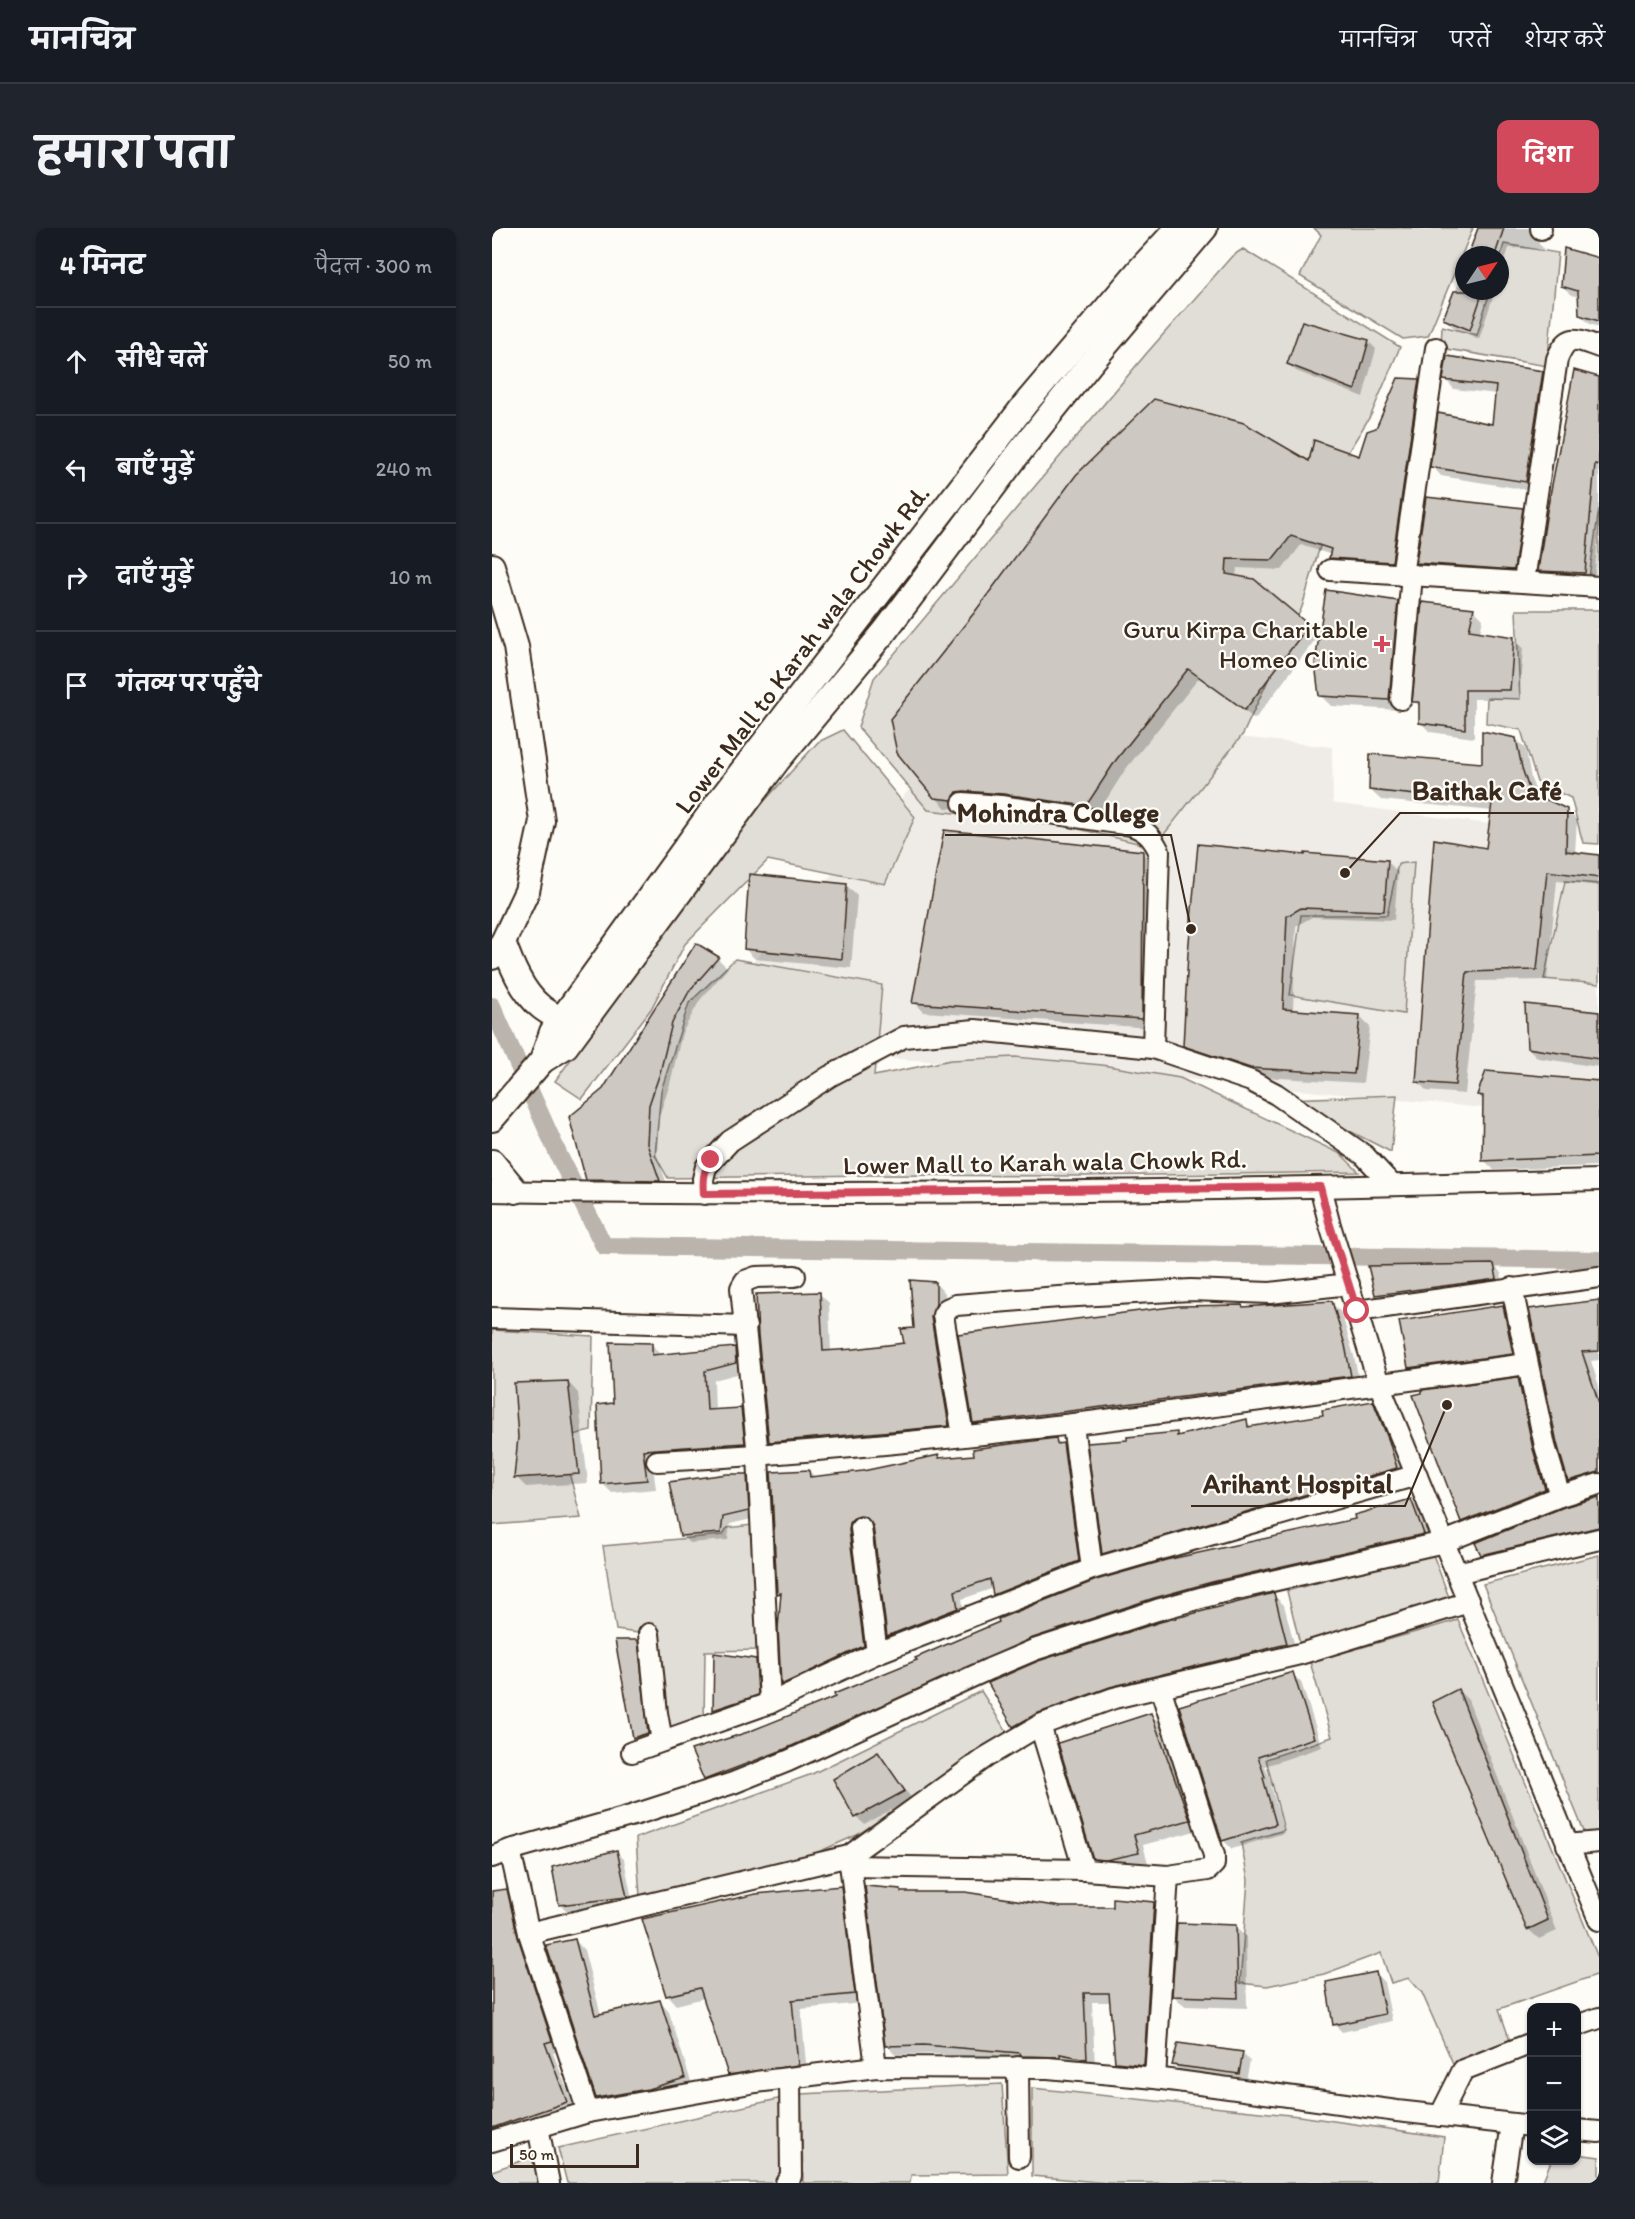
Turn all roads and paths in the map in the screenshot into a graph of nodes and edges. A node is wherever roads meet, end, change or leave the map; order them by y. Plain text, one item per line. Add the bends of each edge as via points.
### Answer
1 (1178, 228) edge
2 (1205, 228) edge
3 (1599, 347) edge
4 (1436, 348) dead end
5 (1065, 357) junction
6 (1084, 371) junction
7 (492, 566) edge
8 (1330, 570) dead end
9 (1407, 575) junction
10 (1524, 581) junction
11 (1599, 587) edge
12 (1401, 699) dead end
13 (963, 803) dead end
14 (496, 951) edge
15 (562, 1020) junction
16 (1153, 1048) junction
17 (540, 1064) junction
18 (492, 1119) edge
19 (492, 1162) edge
20 (1599, 1180) edge
21 (1392, 1185) junction
22 (1320, 1187) junction
23 (504, 1191) edge
24 (704, 1194) junction
25 (1346, 1275) junction
26 (795, 1276) dead end
27 (1599, 1277) edge
28 (1512, 1288) junction
29 (1357, 1311) junction
30 (492, 1318) edge
31 (746, 1326) junction
32 (1527, 1364) junction
33 (1379, 1384) junction
34 (1073, 1425) junction
35 (963, 1436) junction
36 (758, 1456) junction
37 (657, 1461) dead end
38 (1417, 1475) junction
39 (1599, 1484) edge
40 (1560, 1496) junction
41 (861, 1528) dead end
42 (1599, 1539) edge
43 (1444, 1542) junction
44 (1092, 1569) junction
45 (1457, 1574) junction
46 (1469, 1602) junction
47 (649, 1634) dead end
48 (877, 1653) junction
49 (1160, 1687) junction
50 (770, 1703) junction
51 (1040, 1725) junction
52 (662, 1741) junction
53 (632, 1752) dead end
54 (1599, 1842) edge
55 (1567, 1845) junction
56 (501, 1854) edge
57 (850, 1861) junction
58 (1084, 1870) junction
59 (1168, 1876) junction
60 (1599, 1920) edge
61 (529, 1933) junction
62 (1599, 2018) edge
63 (1581, 2024) edge
64 (1527, 2045) edge
65 (876, 2067) junction
66 (1018, 2067) junction
67 (1155, 2078) junction
68 (790, 2079) junction
69 (588, 2112) junction
70 (1440, 2116) junction
71 (1522, 2125) edge
72 (538, 2127) junction
73 (1581, 2130) edge
74 (1599, 2132) edge
75 (492, 2141) edge
76 (1019, 2157) dead end
77 (549, 2183) edge
78 (786, 2183) edge
79 (1503, 2183) edge

1 - 5 main road, Lower Mall to Karah wala Chowk Rd.
2 - 6 main road
3 - 10 street via 1571,339 1557,359
4 - 9 street
5 - 6 main road
5 - 15 main road, Lower Mall to Karah wala Chowk Rd. via 719,801
6 - 17 main road via 885,631 778,760 566,1046
7 - 14 main road via 516,647 542,821 527,891
8 - 9 street
9 - 10 street
9 - 12 street
10 - 11 street
13 - 16 street via 1131,825 1151,836 1159,851
14 - 15 main road via 510,961 540,1007
15 - 17 main road, Lower Mall to Karah wala Chowk Rd. via 552,1032
16 - 21 street via 1251,1081 1276,1094 1364,1155
16 - 24 street via 975,1030 904,1037 830,1076 730,1141 706,1167
17 - 18 main road, Lower Mall to Karah wala Chowk Rd.
19 - 23 main road
20 - 21 street, Lower Mall to Karah wala Chowk Rd.
21 - 22 street, Lower Mall to Karah wala Chowk Rd.
22 - 24 street, Lower Mall to Karah wala Chowk Rd.
22 - 25 street
23 - 24 street, Lower Mall to Karah wala Chowk Rd.
25 - 29 street
25 - 35 street via 1270,1293 1191,1290 956,1305 944,1315
26 - 31 street via 756,1277 741,1284
27 - 28 street
28 - 29 street
28 - 32 street
29 - 33 street
30 - 31 street
31 - 36 street
32 - 33 street
32 - 40 street
33 - 34 street
33 - 38 street
34 - 35 street
34 - 44 street
35 - 36 street
36 - 37 street
36 - 50 street
38 - 43 street
38 - 44 street
39 - 40 street
40 - 43 street
41 - 48 street
42 - 45 street
43 - 45 street
43 - 56 street via 1215,1594 1044,1647 733,1784
44 - 48 street
45 - 46 street
46 - 49 street via 1300,1654
46 - 55 street
47 - 52 street
48 - 50 street
49 - 51 street
49 - 59 street via 1214,1855 1214,1864 1208,1870
50 - 52 street
51 - 57 street via 986,1757
51 - 58 street
52 - 53 street
54 - 55 street
55 - 60 street
56 - 61 street
57 - 58 street
57 - 61 street
57 - 65 street
58 - 59 street
59 - 67 street
61 - 69 street
62 - 63 street
64 - 70 street via 1463,2070
65 - 66 street
65 - 68 street
66 - 67 street
66 - 76 street
67 - 70 street
68 - 69 street
68 - 78 street via 791,2176
69 - 72 street
70 - 71 street
71 - 79 street
72 - 75 street
72 - 77 street
73 - 74 street

